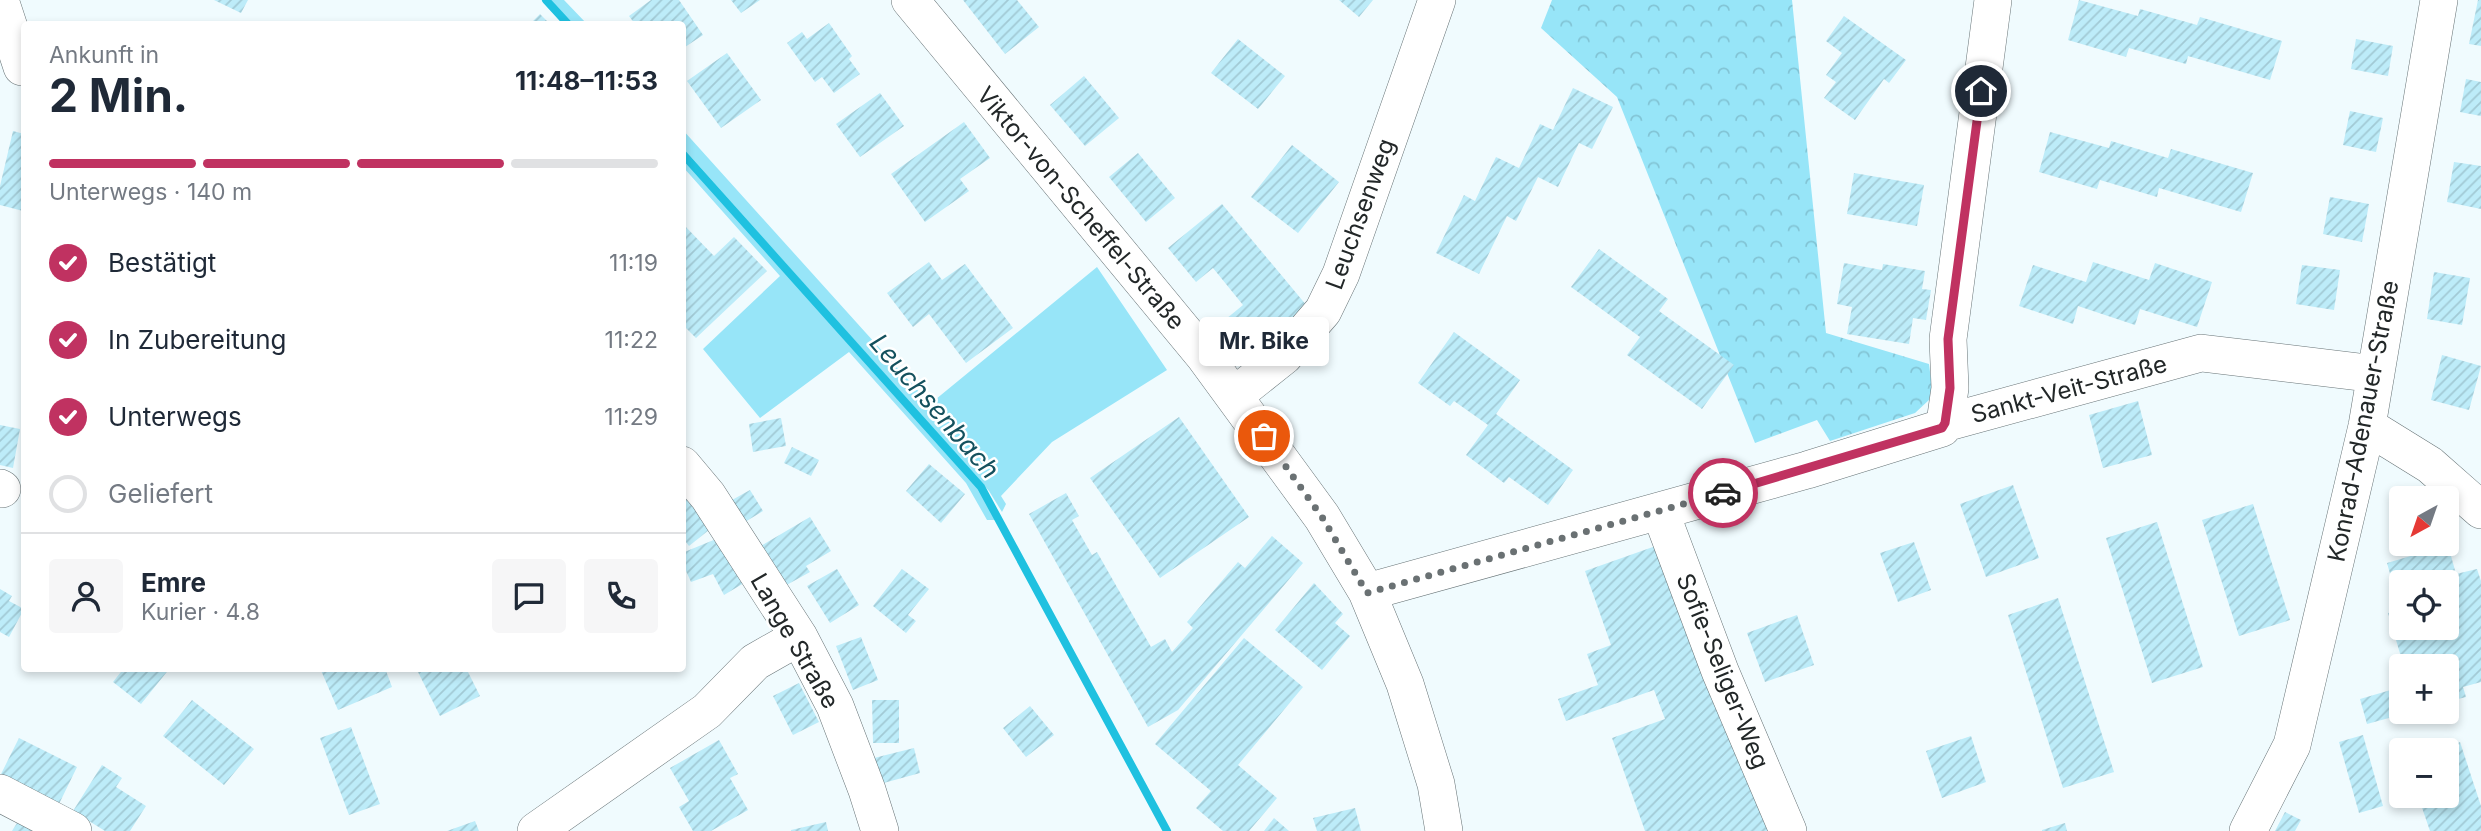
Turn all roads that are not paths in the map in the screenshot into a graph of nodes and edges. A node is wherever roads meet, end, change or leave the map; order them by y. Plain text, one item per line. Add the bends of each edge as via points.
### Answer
1 (0, 0) edge
2 (909, 0) edge
3 (1437, 0) edge
4 (1993, 0) edge
5 (2439, 0) edge
6 (15, 67) edge
7 (2376, 374) junction
8 (1234, 395) junction
9 (1945, 423) junction
10 (2367, 426) junction
11 (686, 470) edge
12 (2478, 501) edge
13 (1660, 511) junction
14 (1367, 593) junction
15 (799, 637) junction
16 (0, 793) edge
17 (73, 831) edge
18 (536, 831) edge
19 (880, 831) edge
20 (1444, 831) edge
21 (1788, 831) edge
22 (2248, 831) edge

1 - 6 street
2 - 8 street, Viktor-von-Scheffel-Straße
3 - 8 street, Leuchsenweg via 1341,274 1323,311 1283,356
4 - 9 street via 1948,339 1950,388
5 - 7 street, Konrad-Adenauer-Straße
7 - 9 street, Sankt-Veit-Straße via 2201,353
7 - 10 street, Konrad-Adenauer-Straße
8 - 14 street, Viktor-von-Scheffel-Straße via 1322,517
9 - 13 street, Sankt-Veit-Straße via 1942,428 1807,470
10 - 12 street
10 - 22 street, Konrad-Adenauer-Straße via 2292,745
11 - 15 street, Lange Straße via 708,496
13 - 14 street, Sankt-Veit-Straße
13 - 21 street, Sofie-Seliger-Weg via 1720,671
14 - 20 street, Viktor-von-Scheffel-Straße via 1405,684 1436,784
15 - 18 street via 755,662 707,711
15 - 19 street, Lange Straße via 835,706
16 - 17 street

